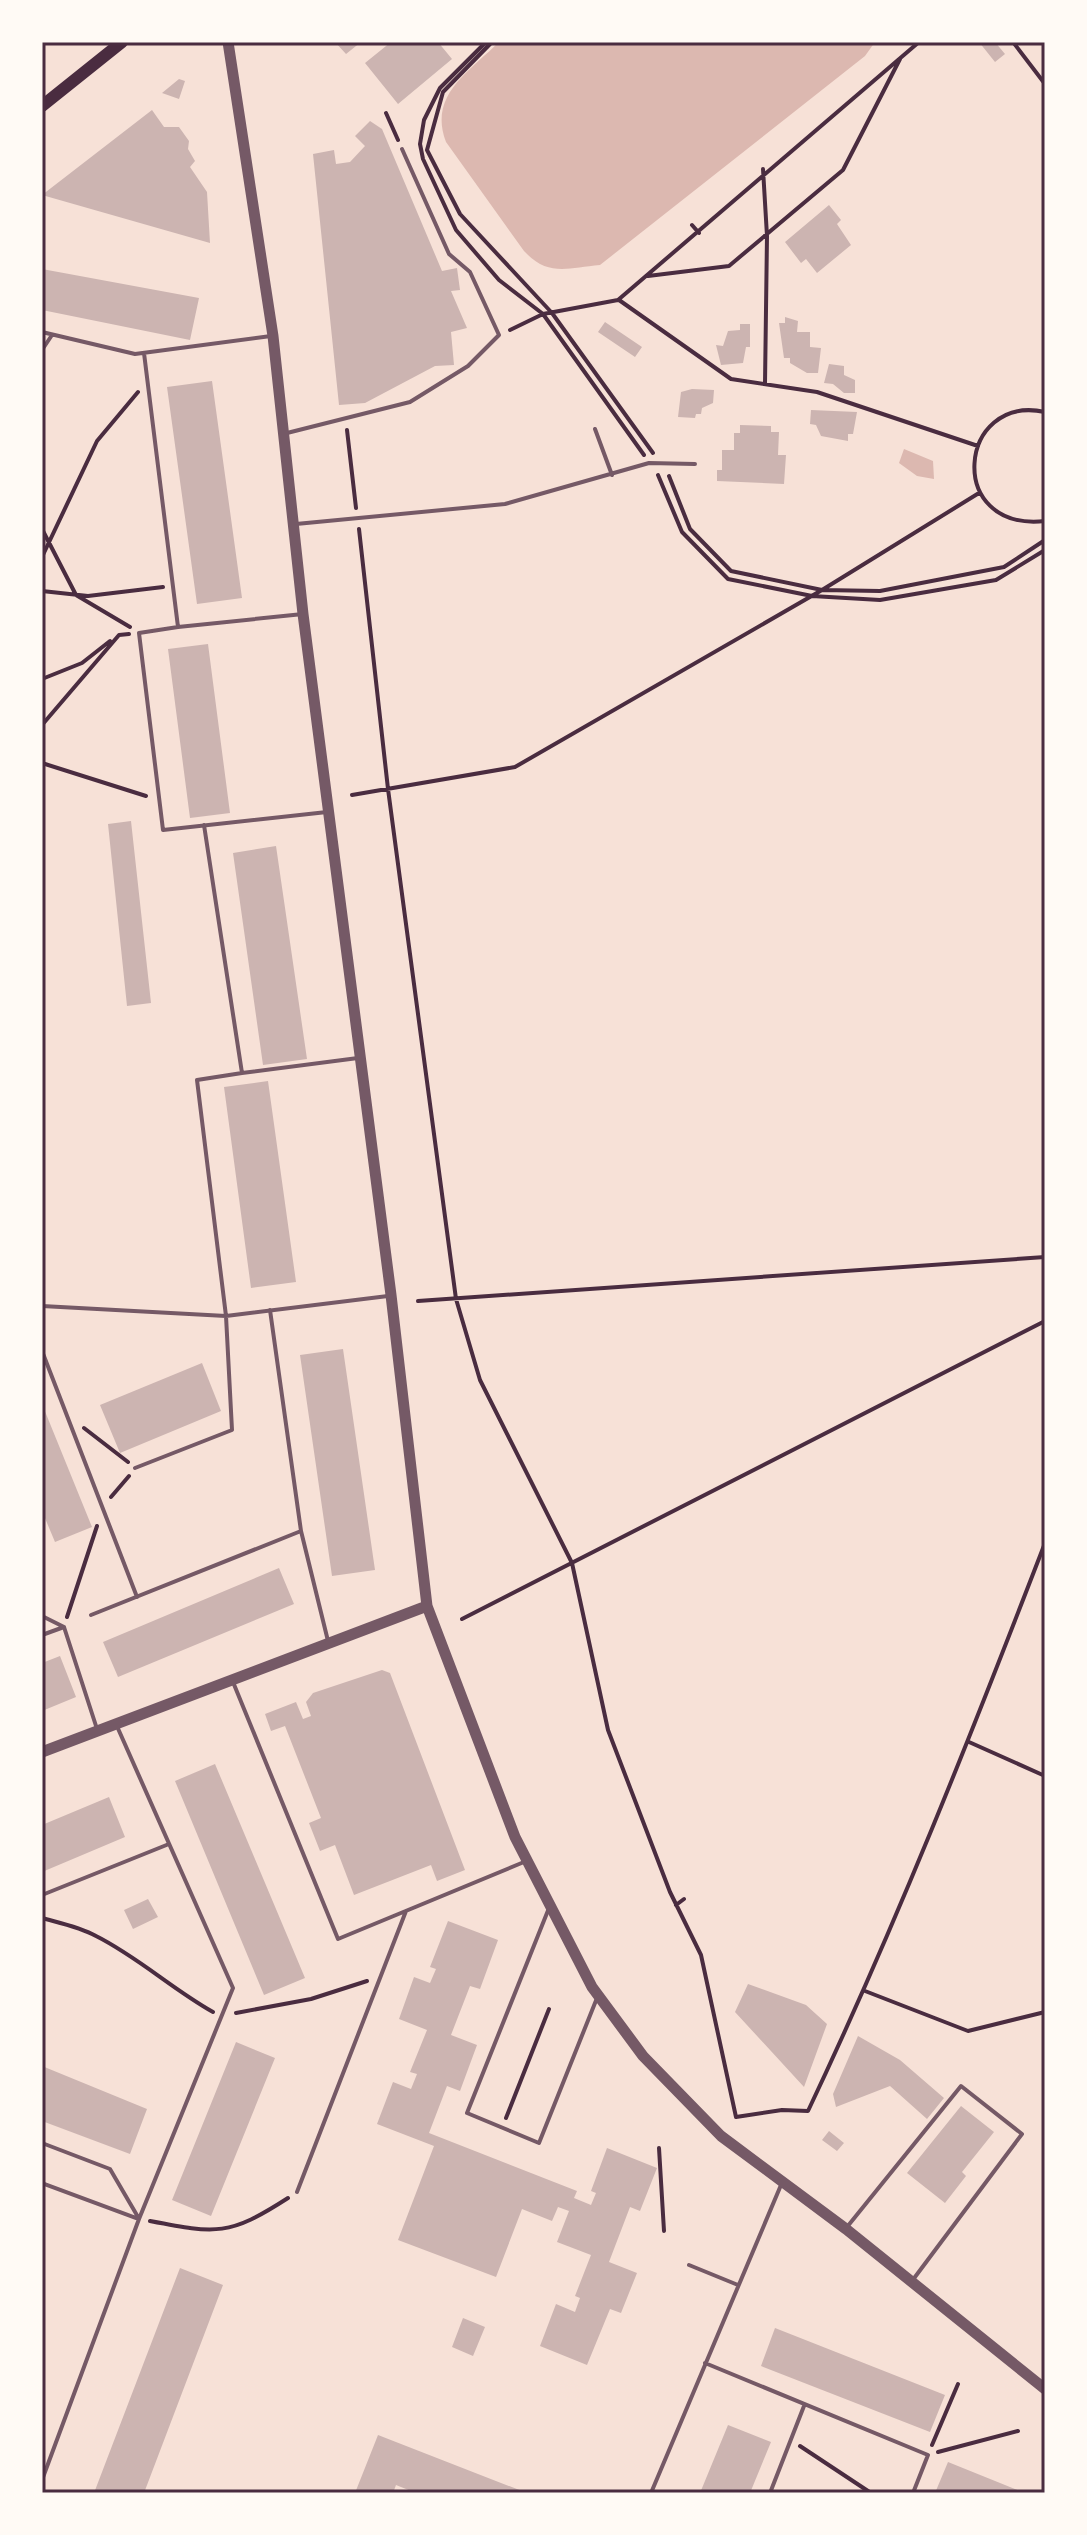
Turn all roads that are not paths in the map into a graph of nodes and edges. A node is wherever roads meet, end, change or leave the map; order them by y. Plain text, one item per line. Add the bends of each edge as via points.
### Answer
1 (122, 42) edge
2 (228, 42) edge
3 (42, 106) edge
4 (402, 149) road end
5 (42, 332) edge
6 (52, 335) junction
7 (273, 336) junction
8 (42, 350) edge
9 (144, 353) junction
10 (595, 429) dead end
11 (285, 434) junction
12 (695, 464) dead end
13 (612, 475) junction
14 (296, 524) junction
15 (303, 614) junction
16 (178, 627) junction
17 (329, 812) junction
18 (204, 825) junction
19 (361, 1058) junction
20 (242, 1073) junction
21 (391, 1295) junction
22 (42, 1306) edge
23 (270, 1310) junction
24 (226, 1316) junction
25 (42, 1351) edge
26 (135, 1468) road end
27 (301, 1531) junction
28 (137, 1597) junction
29 (427, 1606) junction
30 (91, 1615) road end
31 (42, 1616) edge
32 (64, 1627) junction
33 (42, 1635) edge
34 (329, 1644) junction
35 (232, 1679) junction
36 (115, 1722) junction
37 (97, 1729) junction
38 (42, 1752) edge
39 (169, 1844) junction
40 (527, 1861) junction
41 (42, 1895) edge
42 (549, 1907) junction
43 (407, 1911) junction
44 (598, 1996) junction
45 (42, 2143) edge
46 (42, 2183) edge
47 (782, 2183) junction
48 (297, 2192) road end
49 (139, 2219) junction
50 (846, 2229) junction
51 (689, 2265) dead end
52 (911, 2282) junction
53 (738, 2285) junction
54 (705, 2363) junction
55 (1045, 2389) edge
56 (804, 2406) junction
57 (42, 2480) edge
58 (651, 2493) edge
59 (770, 2493) edge
60 (913, 2493) edge

1 - 3 main road
2 - 7 street
4 - 11 lane via 449,254 470,272 499,335 468,366 410,402
5 - 6 lane
6 - 8 lane
6 - 9 lane
7 - 9 lane
7 - 11 street
9 - 16 lane
10 - 13 lane
11 - 14 street
12 - 13 lane via 649,463
13 - 14 lane via 505,504
14 - 15 street
15 - 16 lane
15 - 17 street
16 - 18 lane via 139,633 163,830
17 - 18 lane
17 - 19 street
18 - 20 lane
19 - 20 lane
19 - 21 street
20 - 24 lane via 197,1080
21 - 23 lane
21 - 29 street
22 - 24 lane
23 - 24 lane
23 - 27 lane
24 - 26 lane via 232,1430
25 - 28 lane
27 - 28 lane
27 - 34 lane
28 - 30 lane
29 - 34 street
29 - 40 street
31 - 32 lane
32 - 33 lane
32 - 37 lane
34 - 35 street
35 - 36 street
35 - 43 lane via 338,1939
36 - 37 street
36 - 39 lane
37 - 38 street
39 - 41 lane
39 - 49 lane via 233,1988
40 - 42 street
40 - 43 lane
42 - 44 street
42 - 44 lane via 467,2113 539,2143
43 - 48 lane
44 - 47 street via 670,2086 721,2136
45 - 49 lane via 110,2169
46 - 49 lane
47 - 50 street
47 - 53 lane
49 - 57 lane
50 - 52 street
50 - 52 lane via 961,2086 1022,2134
51 - 53 lane
52 - 55 street
53 - 54 lane
54 - 56 lane
54 - 58 lane
56 - 59 lane
56 - 60 lane via 928,2455

